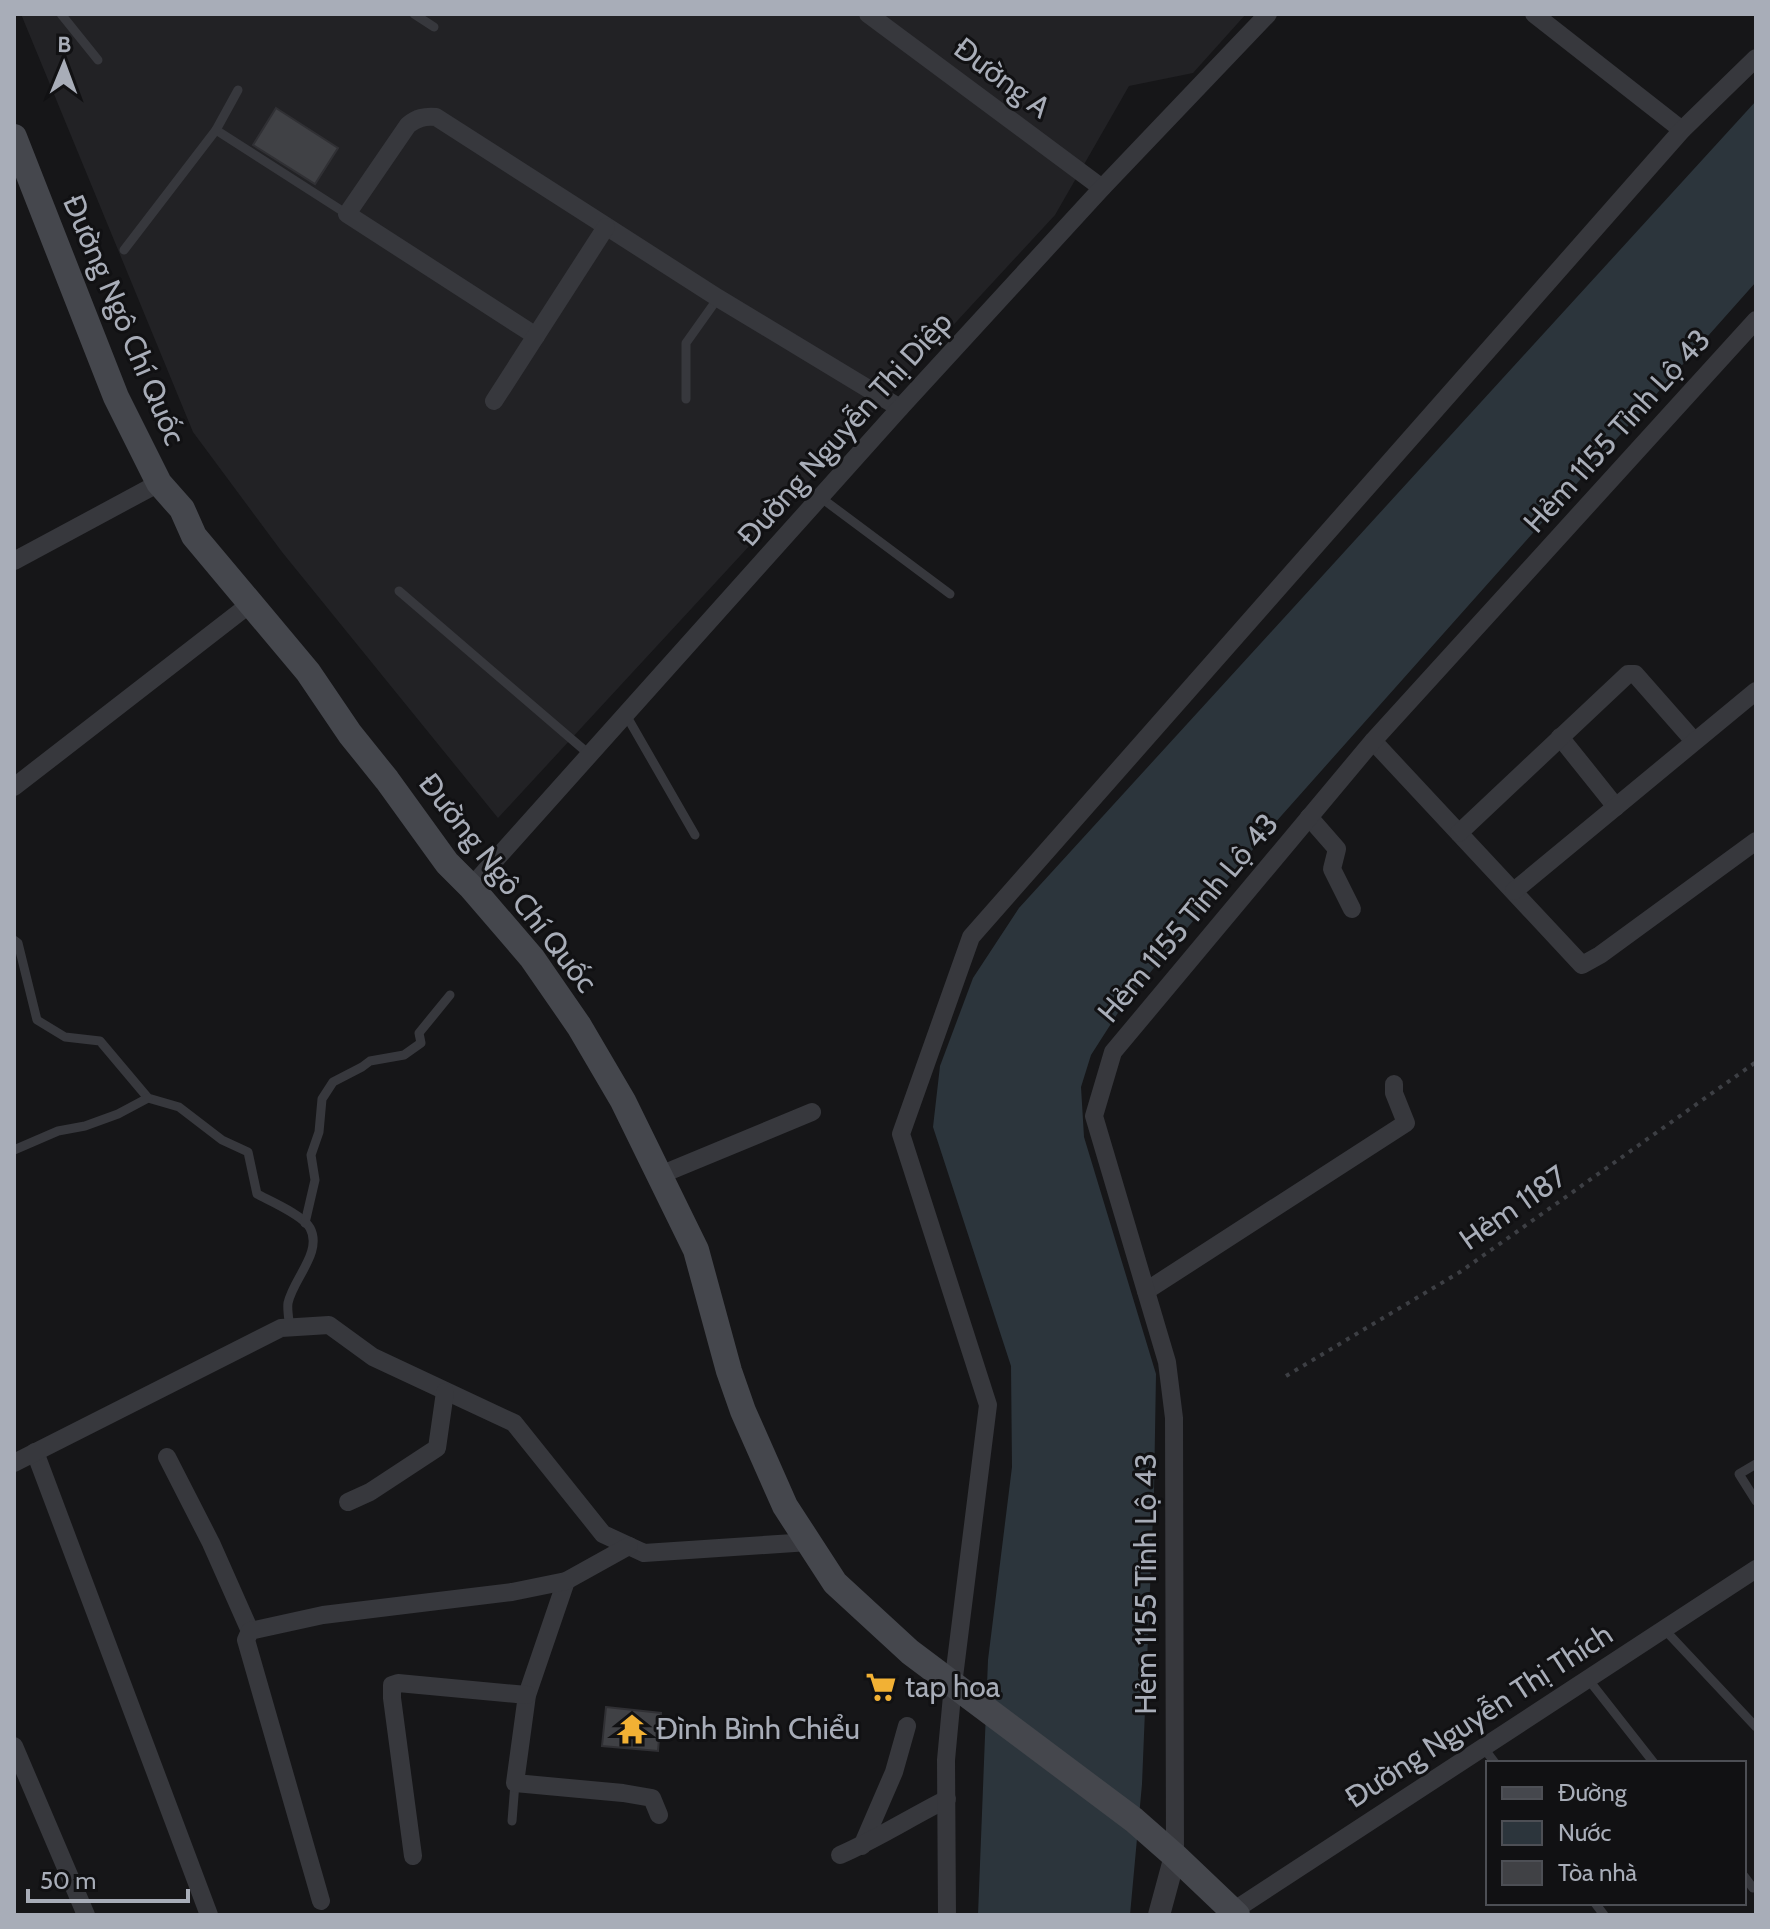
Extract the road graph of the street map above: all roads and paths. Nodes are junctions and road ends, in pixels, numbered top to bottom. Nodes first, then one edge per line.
1 (61, 14) edge
2 (414, 14) edge
3 (1268, 14) edge
4 (1534, 14) edge
5 (871, 15) edge
6 (434, 27) dead end
7 (1756, 58) edge
8 (98, 60) dead end
9 (238, 90) dead end
10 (216, 130) junction
11 (1682, 130) junction
12 (14, 137) edge
13 (1102, 188) junction
14 (347, 214) junction
15 (606, 227) junction
16 (124, 250) dead end
17 (718, 298) junction
18 (1756, 320) edge
19 (536, 336) junction
20 (686, 399) dead end
21 (494, 401) dead end
22 (900, 408) junction
23 (159, 483) junction
24 (820, 497) junction
25 (14, 561) edge
26 (399, 591) dead end
27 (950, 594) dead end
28 (250, 604) junction
29 (1756, 691) edge
30 (626, 715) junction
31 (1560, 737) junction
32 (1373, 741) junction
33 (1694, 741) junction
34 (590, 755) junction
35 (14, 787) edge
36 (1616, 807) junction
37 (1309, 817) junction
38 (1459, 833) junction
39 (695, 835) dead end
40 (1756, 841) edge
41 (471, 887) junction
42 (1514, 891) junction
43 (1352, 909) dead end
44 (14, 940) edge
45 (450, 995) dead end
46 (1756, 1062) edge
47 (1394, 1084) dead end
48 (148, 1098) junction
49 (812, 1112) dead end
50 (14, 1150) edge
51 (660, 1175) junction
52 (305, 1223) junction
53 (1146, 1291) junction
54 (290, 1328) junction
55 (1286, 1376) dead end
56 (445, 1392) junction
57 (35, 1452) junction
58 (167, 1457) dead end
59 (14, 1463) edge
60 (1756, 1464) edge
61 (1756, 1501) edge
62 (348, 1502) dead end
63 (809, 1542) junction
64 (629, 1546) junction
65 (1756, 1569) edge
66 (566, 1581) junction
67 (1664, 1629) junction
68 (250, 1631) junction
69 (1588, 1679) junction
70 (953, 1685) junction
71 (527, 1695) junction
72 (907, 1726) dead end
73 (1756, 1727) edge
74 (14, 1746) edge
75 (1483, 1747) junction
76 (1494, 1761) edge
77 (1652, 1761) edge
78 (515, 1783) junction
79 (947, 1799) junction
80 (659, 1815) dead end
81 (512, 1821) dead end
82 (862, 1846) junction
83 (840, 1855) dead end
84 (413, 1856) dead end
85 (1175, 1856) junction
86 (1746, 1879) edge
87 (1753, 1888) dead end
88 (321, 1901) dead end
89 (1235, 1913) edge
90 (86, 1915) edge
91 (209, 1915) edge
92 (947, 1915) edge
93 (1159, 1915) edge

1 - 8 lane
2 - 6 lane
3 - 13 street, Đường Nguyễn Thị Diệp
4 - 11 street
5 - 13 street, Đường A
7 - 11 street
9 - 10 lane
10 - 14 lane
10 - 16 lane
11 - 70 street
12 - 23 main road, Đường Ngô Chí Quốc
13 - 22 street, Đường Nguyễn Thị Diệp
14 - 15 street
14 - 19 street
15 - 17 street
15 - 19 street
17 - 20 lane
17 - 22 street
18 - 32 street, Hẻm 1155 Tỉnh Lộ 43
19 - 21 street
22 - 24 street, Đường Nguyễn Thị Diệp
23 - 25 street
23 - 28 main road, Đường Ngô Chí Quốc
24 - 27 lane
24 - 30 street, Đường Nguyễn Thị Diệp
26 - 34 lane
28 - 35 street
28 - 41 main road, Đường Ngô Chí Quốc
29 - 33 street
30 - 34 street, Đường Nguyễn Thị Diệp
30 - 39 lane
31 - 33 street
31 - 36 street
31 - 38 street
32 - 37 street, Hẻm 1155 Tỉnh Lộ 43
32 - 38 street
33 - 36 street
34 - 41 street, Đường Nguyễn Thị Diệp
36 - 42 street
37 - 43 street
37 - 53 street, Hẻm 1155 Tỉnh Lộ 43
38 - 42 street
40 - 42 street
41 - 51 main road, Đường Ngô Chí Quốc
44 - 48 lane
45 - 52 lane
46 - 55 path, Hẻm 1187
47 - 53 street
48 - 50 lane
48 - 52 lane
49 - 51 street
51 - 63 main road, Đường Ngô Chí Quốc
52 - 54 lane
53 - 85 street, Hẻm 1155 Tỉnh Lộ 43
54 - 56 street
54 - 57 street
56 - 62 street
56 - 64 street
57 - 59 street
57 - 91 street
58 - 68 street
60 - 61 lane
63 - 64 street
63 - 70 main road, Đường Ngô Chí Quốc
64 - 66 street
65 - 67 street, Đường Nguyễn Thị Thích
66 - 68 street
66 - 71 street
67 - 69 street, Đường Nguyễn Thị Thích
67 - 73 lane
68 - 88 street
69 - 75 street, Đường Nguyễn Thị Thích
69 - 77 lane
70 - 79 street
70 - 85 main road, Đường Ngô Chí Quốc
71 - 78 street
71 - 84 street
72 - 82 street
74 - 90 street
75 - 76 lane
75 - 89 street, Đường Nguyễn Thị Thích
78 - 80 street
78 - 81 lane
79 - 82 street
79 - 92 street
82 - 83 street
85 - 89 main road, Đường Ngô Chí Quốc
85 - 93 street
86 - 87 lane

